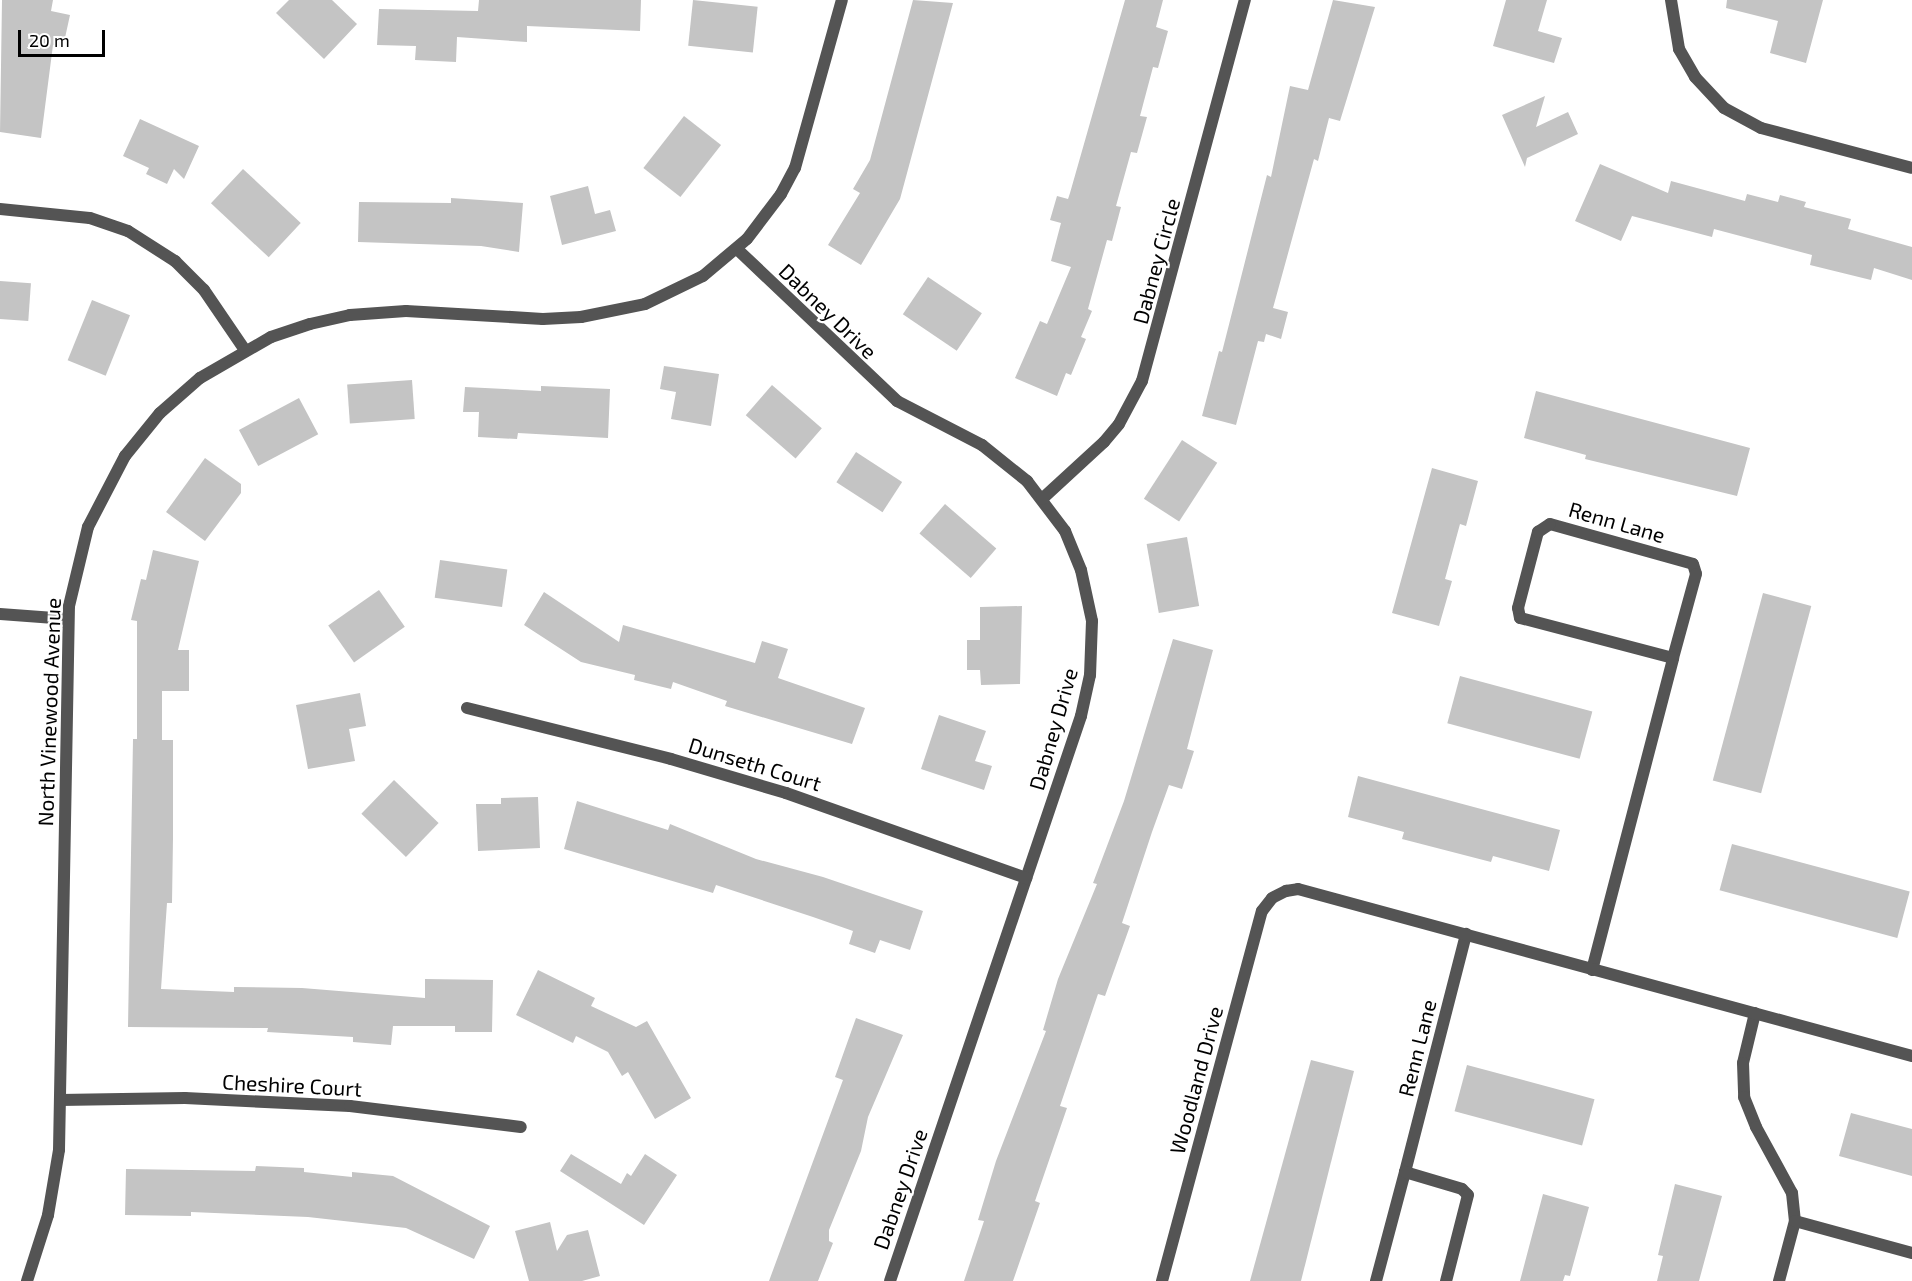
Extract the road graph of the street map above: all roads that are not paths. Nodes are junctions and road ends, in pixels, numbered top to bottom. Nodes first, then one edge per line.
1 (842, 0) edge
2 (1245, 0) edge
3 (1671, 0) edge
4 (1912, 168) edge
5 (0, 209) edge
6 (737, 249) junction
7 (245, 350) junction
8 (1042, 499) junction
9 (0, 614) edge
10 (68, 619) junction
11 (1673, 658) junction
12 (467, 708) dead end
13 (1026, 878) junction
14 (1466, 934) junction
15 (1592, 970) junction
16 (1755, 1013) junction
17 (1912, 1056) edge
18 (60, 1100) junction
19 (521, 1127) dead end
20 (1405, 1172) junction
21 (1795, 1221) junction
22 (1912, 1253) edge
23 (27, 1281) edge
24 (890, 1281) edge
25 (1162, 1281) edge
26 (1376, 1281) edge
27 (1446, 1281) edge
28 (1779, 1281) edge

1 - 6 street, North Vinewood Avenue
2 - 8 street, Dabney Circle
3 - 4 street
5 - 7 street
6 - 7 street, North Vinewood Avenue
6 - 8 street, Dabney Drive
7 - 10 street, North Vinewood Avenue
8 - 13 street, Dabney Drive
9 - 10 street
10 - 18 street, North Vinewood Avenue
11 - 11 street, Renn Lane
11 - 15 street, Renn Lane
12 - 13 street, Dunseth Court
13 - 24 street, Dabney Drive
14 - 15 street
14 - 20 street, Renn Lane
14 - 25 street, Woodland Drive
15 - 16 street
16 - 17 street
16 - 21 street
18 - 19 street, Cheshire Court
18 - 23 street, North Vinewood Avenue
20 - 26 street, Renn Lane
20 - 27 street
21 - 22 street
21 - 28 street

